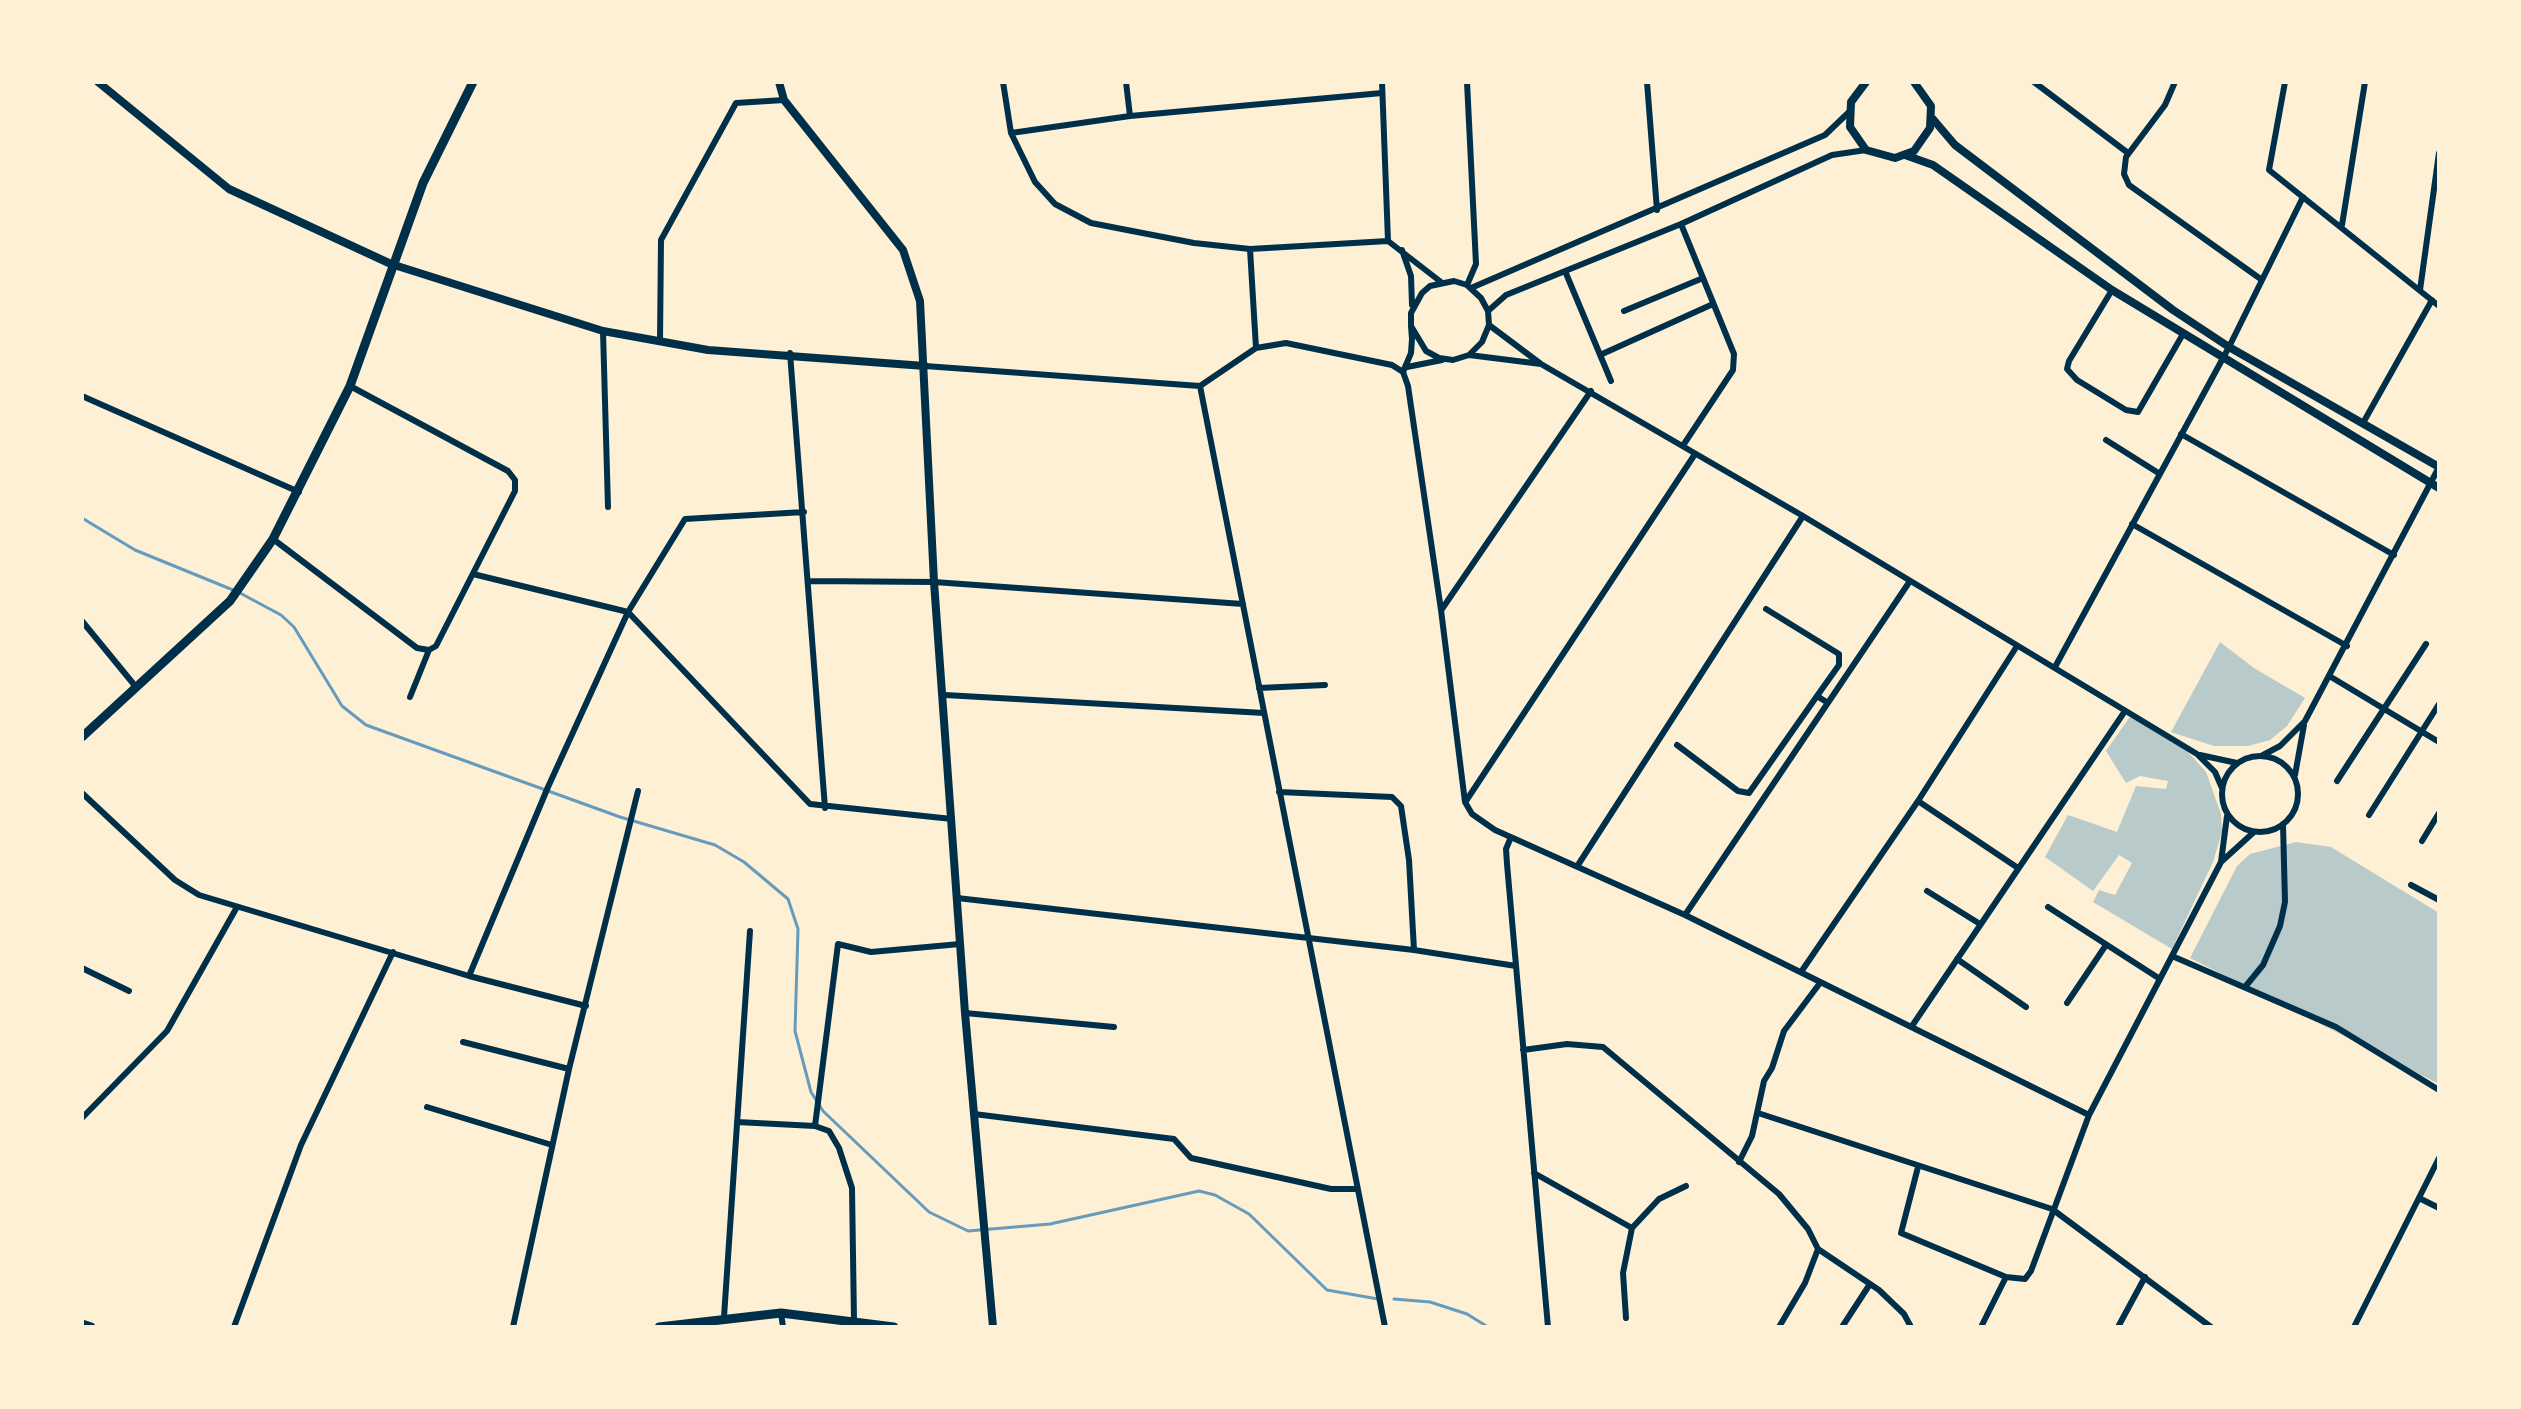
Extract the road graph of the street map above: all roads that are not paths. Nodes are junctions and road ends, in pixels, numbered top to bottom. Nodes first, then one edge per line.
1 (98, 82) edge
2 (473, 82) edge
3 (779, 82) edge
4 (1003, 82) edge
5 (1126, 82) edge
6 (1382, 82) edge
7 (1467, 82) edge
8 (1647, 82) edge
9 (1866, 82) edge
10 (2034, 82) edge
11 (2175, 82) edge
12 (2285, 82) edge
13 (2365, 82) edge
14 (1916, 83) edge
15 (1382, 93) junction
16 (784, 100) junction
17 (1849, 112) junction
18 (1130, 116) junction
19 (1932, 118) junction
20 (1011, 133) junction
21 (1866, 150) junction
22 (2128, 153) junction
23 (2439, 153) edge
24 (1905, 155) junction
25 (2303, 197) junction
26 (1657, 210) junction
27 (1681, 224) junction
28 (2342, 225) junction
29 (1388, 241) junction
30 (1401, 248) junction
31 (1250, 249) junction
32 (391, 264) junction
33 (1565, 271) junction
34 (1703, 278) junction
35 (2262, 280) junction
36 (1441, 282) junction
37 (1469, 286) junction
38 (2112, 290) junction
39 (2420, 290) junction
40 (2432, 300) junction
41 (1713, 304) junction
42 (2439, 306) edge
43 (1488, 311) junction
44 (1624, 311) dead end
45 (1411, 313) junction
46 (1489, 325) junction
47 (1411, 326) junction
48 (603, 331) junction
49 (2183, 334) junction
50 (660, 341) junction
51 (2229, 347) junction
52 (1256, 348) junction
53 (790, 353) junction
54 (1469, 355) junction
55 (1600, 355) junction
56 (1453, 360) junction
57 (2222, 360) junction
58 (1541, 364) junction
59 (925, 366) junction
60 (1405, 369) junction
61 (1611, 381) dead end
62 (350, 386) junction
63 (1200, 386) junction
64 (1591, 391) junction
65 (82, 396) edge
66 (2363, 423) junction
67 (2181, 434) junction
68 (2106, 440) dead end
69 (1684, 444) junction
70 (1695, 454) junction
71 (2439, 467) edge
72 (2160, 474) junction
73 (2435, 486) edge
74 (299, 492) junction
75 (608, 507) dead end
76 (804, 512) junction
77 (1803, 516) junction
78 (2132, 524) junction
79 (273, 539) junction
80 (2394, 555) junction
81 (473, 574) junction
82 (809, 581) junction
83 (1910, 581) junction
84 (934, 582) junction
85 (1243, 604) junction
86 (1766, 609) dead end
87 (1441, 610) junction
88 (628, 612) junction
89 (82, 621) edge
90 (2426, 644) dead end
91 (2017, 646) junction
92 (2347, 646) junction
93 (429, 650) junction
94 (2055, 667) junction
95 (2331, 677) junction
96 (1325, 685) dead end
97 (136, 687) junction
98 (1259, 688) junction
99 (945, 695) junction
100 (1817, 696) junction
101 (410, 697) dead end
102 (1828, 703) junction
103 (2439, 704) edge
104 (2384, 709) junction
105 (2125, 711) junction
106 (1264, 713) junction
107 (2305, 721) junction
108 (2422, 731) junction
109 (82, 737) edge
110 (2439, 742) edge
111 (1677, 745) dead end
112 (2197, 754) junction
113 (2263, 755) junction
114 (2237, 763) junction
115 (2295, 775) junction
116 (2337, 781) dead end
117 (2222, 788) junction
118 (638, 791) dead end
119 (1279, 792) junction
120 (82, 793) edge
121 (1918, 801) junction
122 (1465, 802) junction
123 (825, 808) junction
124 (2439, 813) edge
125 (2369, 815) dead end
126 (2227, 816) junction
127 (952, 819) junction
128 (2283, 824) junction
129 (2254, 832) junction
130 (1511, 837) junction
131 (2422, 841) dead end
132 (2221, 862) junction
133 (1578, 865) junction
134 (2018, 868) junction
135 (2411, 885) dead end
136 (1927, 891) dead end
137 (957, 898) junction
138 (2439, 900) edge
139 (237, 907) junction
140 (2048, 907) dead end
141 (1685, 915) junction
142 (1980, 924) junction
143 (750, 931) dead end
144 (1308, 939) junction
145 (960, 944) junction
146 (2106, 945) junction
147 (1414, 950) junction
148 (393, 952) junction
149 (2172, 956) junction
150 (1957, 959) junction
151 (1516, 966) junction
152 (82, 968) edge
153 (1801, 972) junction
154 (469, 976) junction
155 (2160, 979) junction
156 (1820, 983) junction
157 (2245, 987) junction
158 (129, 991) dead end
159 (2067, 1003) dead end
160 (586, 1006) junction
161 (2026, 1007) dead end
162 (965, 1013) junction
163 (1912, 1026) junction
164 (1114, 1027) dead end
165 (463, 1042) dead end
166 (1523, 1050) junction
167 (569, 1069) junction
168 (2439, 1090) edge
169 (427, 1107) dead end
170 (1758, 1113) junction
171 (974, 1114) junction
172 (2089, 1115) junction
173 (82, 1118) edge
174 (737, 1122) junction
175 (815, 1126) junction
176 (552, 1145) junction
177 (2439, 1158) edge
178 (1739, 1162) junction
179 (1918, 1167) junction
180 (1534, 1173) junction
181 (1686, 1186) dead end
182 (1357, 1189) junction
183 (2419, 1198) junction
184 (2439, 1208) edge
185 (2052, 1209) junction
186 (1632, 1228) junction
187 (1818, 1249) junction
188 (2006, 1277) junction
189 (2145, 1277) junction
190 (1870, 1284) junction
191 (781, 1313) junction
192 (724, 1317) junction
193 (1626, 1318) dead end
194 (854, 1321) junction
195 (82, 1324) edge
196 (91, 1327) edge
197 (234, 1327) edge
198 (513, 1327) edge
199 (659, 1327) edge
200 (783, 1327) edge
201 (894, 1327) edge
202 (993, 1327) edge
203 (1385, 1327) edge
204 (1548, 1327) edge
205 (1779, 1327) edge
206 (1842, 1327) edge
207 (1911, 1327) edge
208 (1981, 1327) edge
209 (2118, 1327) edge
210 (2211, 1327) edge
211 (2354, 1327) edge

1 - 32 street
2 - 32 main road
3 - 16 street
4 - 20 street
5 - 18 street
6 - 15 street
7 - 37 street
8 - 26 street
9 - 17 street
10 - 22 street
11 - 22 street
12 - 25 street
13 - 28 street
14 - 19 street
15 - 18 street
15 - 29 street
16 - 50 street
16 - 59 street
17 - 21 street
17 - 26 street
18 - 20 street
19 - 24 street
19 - 51 street
20 - 31 street
21 - 24 street
21 - 27 street
22 - 35 street
23 - 39 street
24 - 38 street
25 - 28 street
25 - 35 street
26 - 37 street
27 - 33 street
27 - 34 street
28 - 39 street
29 - 30 street
29 - 31 street
30 - 36 street
30 - 45 street
31 - 52 street
32 - 48 street
32 - 62 main road
33 - 43 street
33 - 55 street
34 - 41 street
34 - 44 street
35 - 51 street
36 - 37 street
36 - 45 street
37 - 43 street
38 - 49 street
38 - 49 street
39 - 40 street
40 - 42 street
40 - 66 street
41 - 55 street
41 - 69 street
43 - 46 street
45 - 47 street
46 - 54 street
46 - 58 street
47 - 56 street
47 - 60 street
48 - 50 street
48 - 75 street
49 - 57 street
50 - 53 street
51 - 57 street
51 - 66 street
52 - 60 street
52 - 63 street
53 - 59 street
53 - 76 street
54 - 56 street
54 - 58 street
55 - 61 street
56 - 60 street
57 - 67 street
57 - 73 street
58 - 64 street
59 - 63 street
59 - 84 street
60 - 87 street
62 - 74 main road
62 - 81 street
63 - 85 street
64 - 69 street
64 - 87 street
65 - 74 street
66 - 71 street
67 - 72 street
67 - 80 street
68 - 72 street
69 - 70 street
70 - 77 street
70 - 122 street
71 - 73 street
72 - 78 street
73 - 80 street
74 - 79 main road
76 - 82 street
76 - 88 street
77 - 83 street
77 - 133 street
78 - 92 street
78 - 94 street
79 - 93 street
79 - 97 main road
80 - 92 street
81 - 88 street
81 - 93 street
82 - 84 street
82 - 123 street
83 - 91 street
83 - 102 street
84 - 85 street
84 - 99 street
85 - 98 street
86 - 100 street
87 - 122 street
88 - 123 street
88 - 154 street
89 - 97 street
90 - 104 street
91 - 94 street
91 - 121 street
92 - 95 street
93 - 101 street
94 - 105 street
95 - 104 street
95 - 107 street
96 - 98 street
97 - 109 main road
98 - 106 street
99 - 106 street
99 - 127 street
100 - 102 street
100 - 111 street
102 - 141 street
103 - 108 street
104 - 108 street
104 - 116 street
105 - 112 street
105 - 134 street
106 - 119 street
107 - 113 street
107 - 115 street
108 - 110 street
108 - 125 street
112 - 114 street
112 - 117 street
113 - 114 street
113 - 115 street
114 - 117 street
115 - 128 street
117 - 126 street
118 - 160 street
119 - 144 street
119 - 147 street
120 - 139 street
121 - 134 street
121 - 153 street
122 - 130 street
123 - 127 street
124 - 131 street
126 - 129 street
126 - 132 street
127 - 137 street
128 - 129 street
128 - 157 street
129 - 132 street
130 - 133 street
130 - 151 street
132 - 149 street
133 - 141 street
134 - 142 street
135 - 138 street
136 - 142 street
137 - 144 street
137 - 145 street
139 - 148 street
139 - 173 street
140 - 146 street
141 - 153 street
142 - 150 street
143 - 174 street
144 - 147 street
144 - 182 street
145 - 162 street
145 - 175 street
146 - 155 street
146 - 159 street
147 - 151 street
148 - 154 street
148 - 197 street
149 - 155 street
149 - 157 street
150 - 161 street
150 - 163 street
151 - 166 street
152 - 158 street
153 - 156 street
154 - 160 street
155 - 172 street
156 - 163 street
156 - 170 street
157 - 168 street
160 - 167 street
162 - 164 street
162 - 171 street
163 - 172 street
165 - 167 street
166 - 178 street
166 - 180 street
167 - 176 street
169 - 176 street
170 - 178 street
170 - 179 street
171 - 182 street
171 - 202 street
172 - 185 street
174 - 175 street
174 - 192 street
175 - 194 street
176 - 198 street
177 - 183 street
178 - 187 street
179 - 185 street
179 - 188 street
180 - 186 street
180 - 204 street
181 - 186 street
182 - 203 street
183 - 184 street
183 - 211 street
185 - 188 street
185 - 189 street
186 - 193 street
187 - 190 street
187 - 205 street
188 - 208 street
189 - 209 street
189 - 210 street
190 - 206 street
190 - 207 street
191 - 192 main road
191 - 194 main road
191 - 200 street
192 - 199 main road
194 - 201 main road
195 - 196 main road

